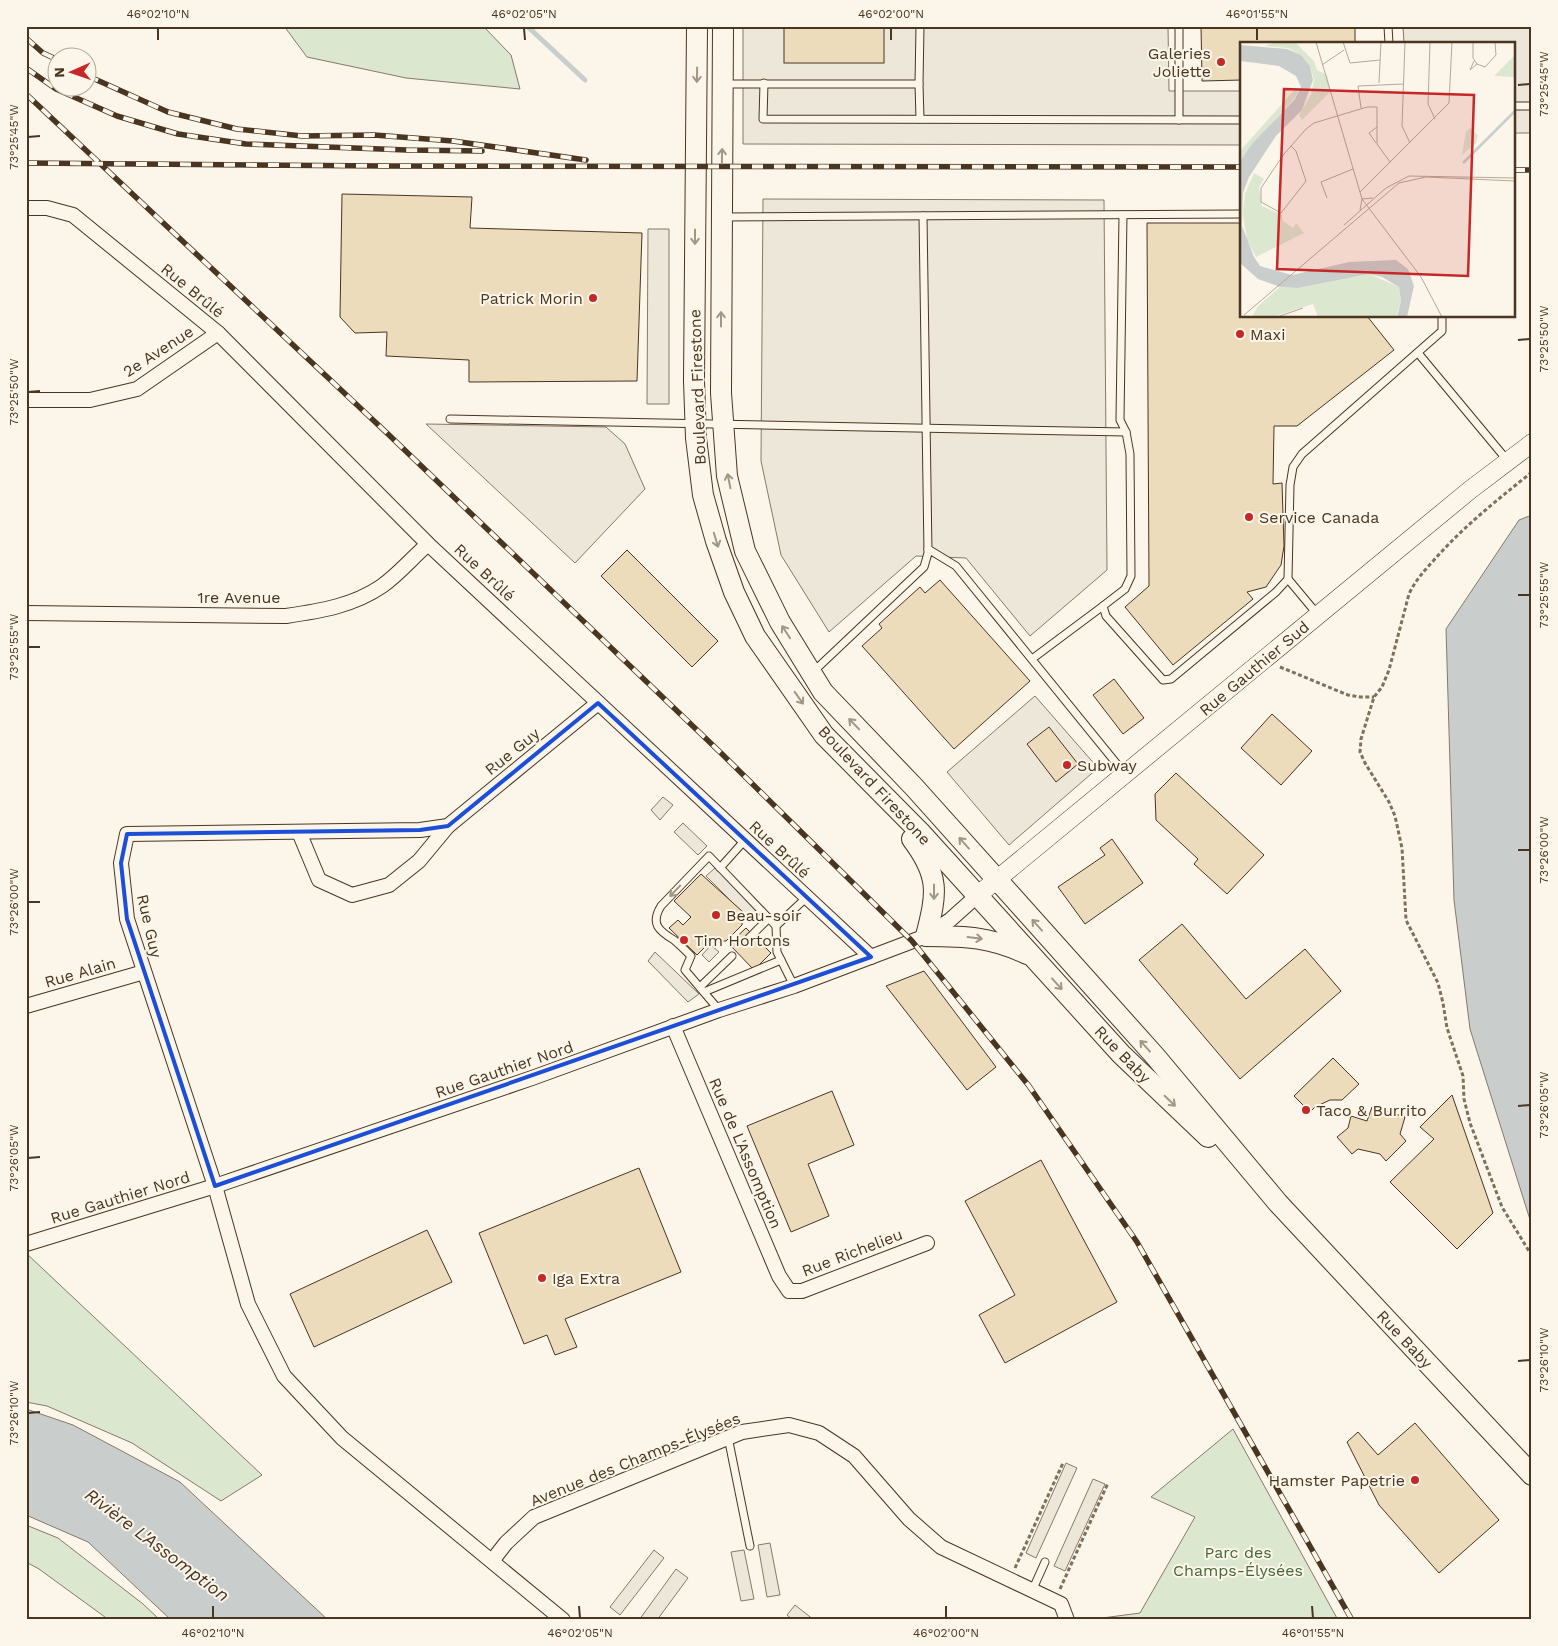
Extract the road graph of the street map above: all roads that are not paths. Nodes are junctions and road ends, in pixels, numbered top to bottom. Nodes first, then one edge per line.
1 (697, 26) edge
2 (723, 26) edge
3 (920, 26) edge
4 (1179, 26) edge
5 (1388, 26) edge
6 (1389, 42) edge
7 (764, 83) junction
8 (722, 84) junction
9 (919, 84) junction
10 (1516, 106) edge
11 (1532, 106) edge
12 (920, 119) junction
13 (1179, 120) junction
14 (1240, 120) edge
15 (26, 208) edge
16 (1240, 214) edge
17 (1123, 215) junction
18 (722, 216) junction
19 (923, 216) junction
20 (1442, 318) edge
21 (218, 333) junction
22 (1418, 353) junction
23 (26, 400) edge
24 (450, 419) dead end
25 (696, 423) junction
26 (724, 424) junction
27 (925, 428) junction
28 (1126, 432) junction
29 (1532, 443) edge
30 (1508, 461) junction
31 (428, 544) junction
32 (928, 549) junction
33 (1288, 579) junction
34 (1104, 606) junction
35 (26, 613) edge
36 (1318, 615) junction
37 (1032, 659) junction
38 (812, 673) junction
39 (598, 703) junction
40 (1125, 774) junction
41 (866, 777) junction
42 (448, 826) junction
43 (299, 832) junction
44 (746, 840) junction
45 (720, 868) junction
46 (997, 880) junction
47 (978, 895) junction
48 (807, 898) junction
49 (769, 918) junction
50 (776, 926) junction
51 (926, 936) junction
52 (749, 938) dead end
53 (732, 956) dead end
54 (871, 957) junction
55 (1033, 957) junction
56 (780, 960) junction
57 (144, 972) junction
58 (794, 986) junction
59 (702, 990) junction
60 (26, 1006) edge
61 (719, 1010) junction
62 (673, 1026) junction
63 (215, 1186) junction
64 (1278, 1203) junction
65 (927, 1243) dead end
66 (26, 1244) edge
67 (789, 1291) joint
68 (728, 1437) junction
69 (1532, 1475) edge
70 (750, 1546) dead end
71 (492, 1561) junction
72 (1045, 1562) dead end
73 (1032, 1591) junction
74 (563, 1620) edge
75 (1067, 1620) edge

1 -> 25 main road, Boulevard Firestone
2 - 8 main road, Boulevard Firestone
3 - 9 lane
4 - 13 lane
5 - 6 lane
7 - 8 lane
7 - 9 lane
7 - 12 lane
18 -> 8 main road, Boulevard Firestone
9 - 12 lane
10 - 11 lane
12 - 13 lane
13 - 14 lane
15 - 21 street, Rue Brûlé
16 - 17 lane
17 - 19 lane
17 - 28 lane
18 - 19 lane
26 -> 18 main road, Boulevard Firestone
19 - 27 lane
20 - 22 lane
21 - 23 street, 2e Avenue
21 - 31 street, Rue Brûlé
22 - 30 lane
22 - 33 lane
24 - 25 lane
25 - 26 lane
25 -> 41 main road, Boulevard Firestone
26 - 27 lane
38 -> 26 main road, Boulevard Firestone
27 - 28 lane
27 - 32 lane
28 - 34 lane
29 - 30 street, Rue Gauthier Sud
30 - 36 street, Rue Gauthier Sud
31 - 35 street, 1re Avenue
31 - 39 street, Rue Brûlé
32 - 37 lane
32 - 38 lane
33 - 34 lane
33 - 36 lane
34 - 37 lane
36 - 40 street, Rue Gauthier Sud
37 - 40 lane
46 -> 38 main road, Boulevard Firestone
39 - 42 street, Rue Guy
39 - 44 street, Rue Brûlé
40 - 46 street, Rue Gauthier Sud
41 - 47 main road, Boulevard Firestone
41 -> 51 main road
42 - 43 street, Rue Guy
42 - 43 street, Rue Guy
43 - 57 street, Rue Guy
44 - 45 lane
44 - 48 street, Rue Brûlé
45 - 49 lane
45 -> 59 lane
46 - 47 street, Rue Gauthier Sud
64 -> 46 main road, Rue Baby
47 - 51 street, Rue Gauthier Nord
47 - 55 main road, Rue Baby
48 - 50 lane
48 - 54 street, Rue Brûlé
49 - 50 lane
49 - 52 lane
50 - 56 lane
51 - 54 street, Rue Gauthier Nord
51 -> 55 main road
53 - 59 lane
54 - 58 street, Rue Gauthier Nord
55 -> 64 main road, Rue Baby
56 - 58 lane
56 - 59 lane
57 - 60 street, Rue Alain
57 - 63 street, Rue Guy
58 - 61 street, Rue Gauthier Nord
59 - 61 lane
61 - 62 street, Rue Gauthier Nord
62 - 63 street, Rue Gauthier Nord
62 - 67 street, Rue de L'Assomption
63 - 66 street, Rue Gauthier Nord
63 - 71 street
64 - 69 main road, Rue Baby
65 - 67 street, Rue Richelieu
68 - 70 lane
68 - 71 street, Avenue des Champs-Élysées
68 - 73 street, Avenue des Champs-Élysées
71 - 74 street
72 - 73 lane
73 - 75 street, Avenue des Champs-Élysées

